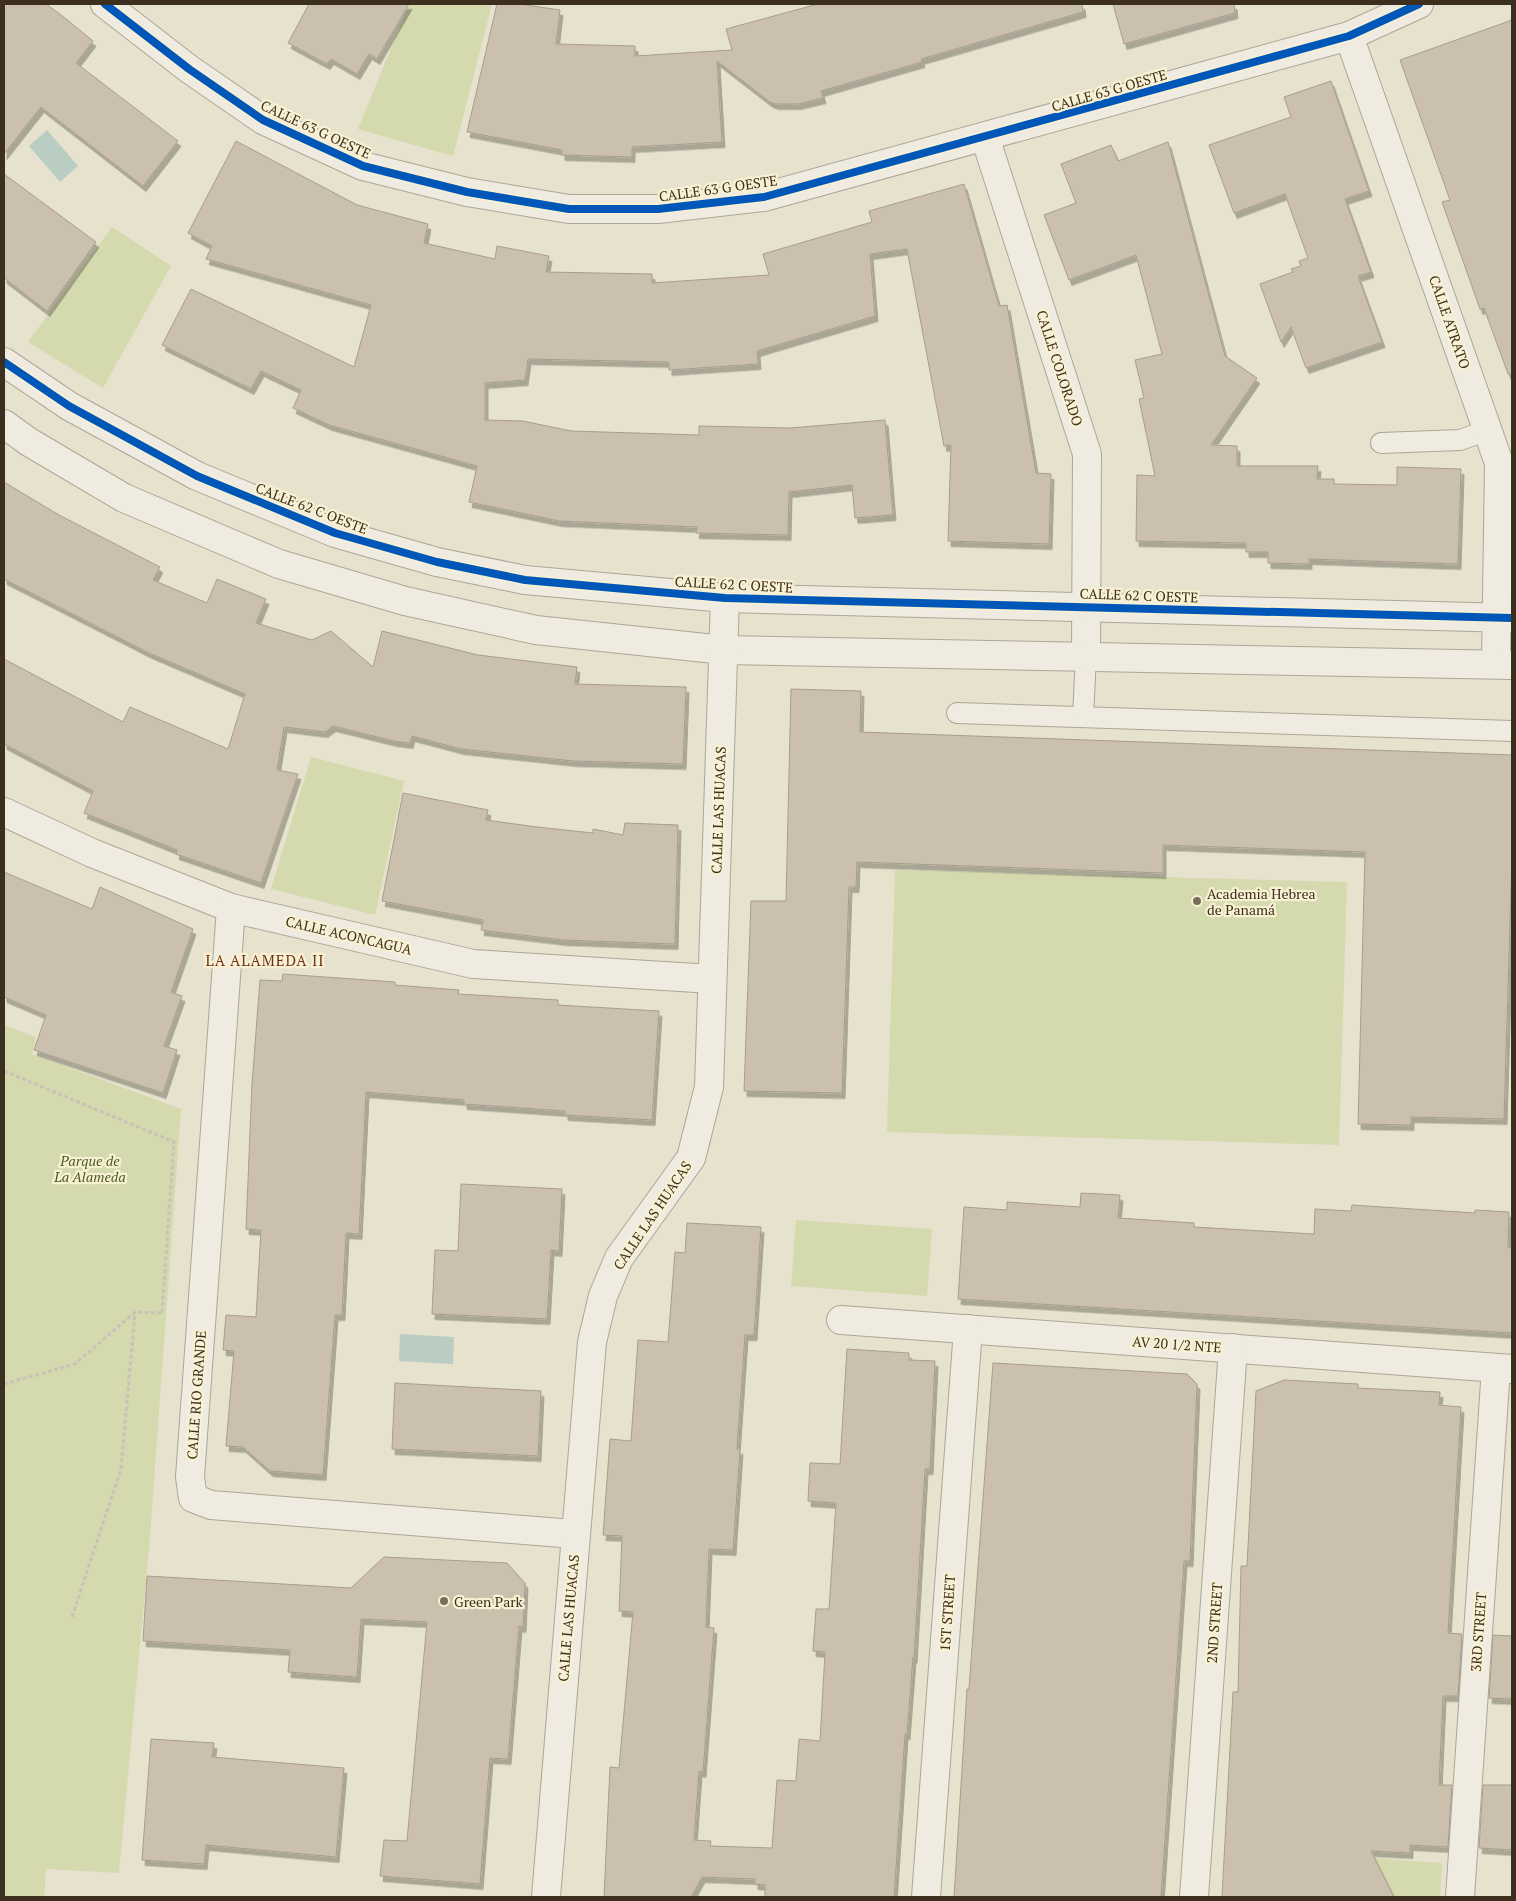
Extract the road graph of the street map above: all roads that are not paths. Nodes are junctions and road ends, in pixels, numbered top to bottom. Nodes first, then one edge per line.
1 (104, 4) edge
2 (1420, 4) edge
3 (1349, 36) junction
4 (985, 137) junction
5 (4, 362) edge
6 (4, 424) edge
7 (1488, 430) junction
8 (1381, 443) dead end
9 (725, 598) junction
10 (1088, 606) junction
11 (1505, 618) edge
12 (724, 650) junction
13 (1086, 656) junction
14 (1504, 665) edge
15 (957, 713) dead end
16 (1083, 717) junction
17 (1512, 731) edge
18 (4, 812) edge
19 (231, 908) junction
20 (712, 979) junction
21 (841, 1320) dead end
22 (968, 1329) junction
23 (1233, 1348) junction
24 (1504, 1368) edge
25 (574, 1534) junction
26 (546, 1897) edge
27 (926, 1897) edge
28 (1194, 1897) edge
29 (1460, 1897) edge

1 - 4 street, CALLE 63 G OESTE
2 - 3 street, CALLE 63 G OESTE
3 - 4 street, CALLE 63 G OESTE
3 - 7 street, CALLE ATRATO
4 - 10 street, CALLE COLORADO
5 - 9 street, CALLE 62 C OESTE
6 - 12 street
7 - 8 lane
7 - 11 street, CALLE ATRATO
9 - 10 street, CALLE 62 C OESTE
9 - 12 street, CALLE LAS HUACAS
10 - 11 street, CALLE 62 C OESTE
10 - 13 street, CALLE COLORADO
11 - 14 street, CALLE ATRATO
12 - 13 street
12 - 20 street, CALLE LAS HUACAS
13 - 14 street
13 - 16 lane
15 - 16 lane
16 - 17 lane
18 - 19 street, CALLE ACONCAGUA
19 - 20 street, CALLE ACONCAGUA
19 - 25 street, CALLE RIO GRANDE
20 - 25 street, CALLE LAS HUACAS
21 - 22 street, AV 20 1/2 NTE
22 - 23 street, AV 20 1/2 NTE
22 - 27 street, 1ST STREET
23 - 24 street, AV 20 1/2 NTE
23 - 28 street, 2ND STREET
24 - 29 street, 3RD STREET
25 - 26 street, CALLE LAS HUACAS

